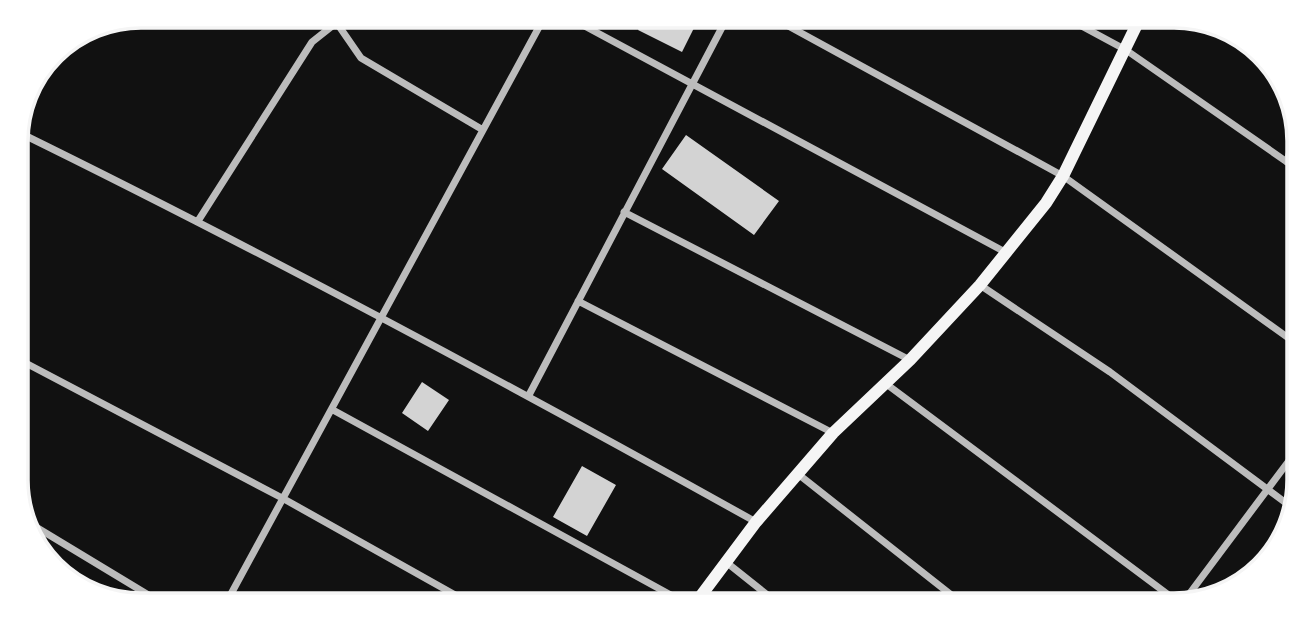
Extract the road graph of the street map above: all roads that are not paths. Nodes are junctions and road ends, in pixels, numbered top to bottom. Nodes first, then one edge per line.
1 (325, 28) edge
2 (339, 28) edge
3 (538, 28) edge
4 (588, 28) edge
5 (721, 28) edge
6 (792, 28) edge
7 (1085, 28) edge
8 (1136, 28) edge
9 (1126, 50) junction
10 (691, 84) junction
11 (483, 130) junction
12 (28, 137) edge
13 (1287, 162) edge
14 (1063, 176) junction
15 (624, 212) junction
16 (198, 221) junction
17 (1007, 253) junction
18 (980, 285) junction
19 (578, 301) junction
20 (383, 317) junction
21 (1287, 338) edge
22 (910, 360) junction
23 (28, 364) edge
24 (884, 382) junction
25 (529, 395) junction
26 (333, 410) junction
27 (833, 433) junction
28 (1287, 463) edge
29 (798, 474) junction
30 (1266, 489) junction
31 (284, 499) junction
32 (1285, 502) edge
33 (756, 522) junction
34 (40, 529) edge
35 (724, 561) junction
36 (1192, 592) edge
37 (145, 593) edge
38 (232, 593) edge
39 (452, 593) edge
40 (667, 593) edge
41 (702, 593) edge
42 (765, 593) edge
43 (949, 593) edge
44 (1166, 593) edge

1 - 16 street
2 - 11 street
3 - 11 street
4 - 10 street
5 - 10 street
6 - 14 street
7 - 9 street
8 - 9 main road
9 - 13 street
9 - 14 main road
10 - 15 street
10 - 17 street
11 - 20 street
12 - 16 street
14 - 17 main road
14 - 21 street
15 - 19 street
15 - 22 street
16 - 20 street
17 - 18 main road
18 - 22 main road
18 - 30 street
19 - 25 street
19 - 27 street
20 - 25 street
20 - 26 street
22 - 24 main road
23 - 31 street
24 - 27 main road
24 - 44 street
25 - 33 street
26 - 31 street
26 - 40 street
27 - 29 main road
28 - 30 street
29 - 33 main road
29 - 43 street
30 - 32 street
30 - 36 street
31 - 38 street
31 - 39 street
33 - 35 main road
34 - 37 street
35 - 41 main road
35 - 42 street

